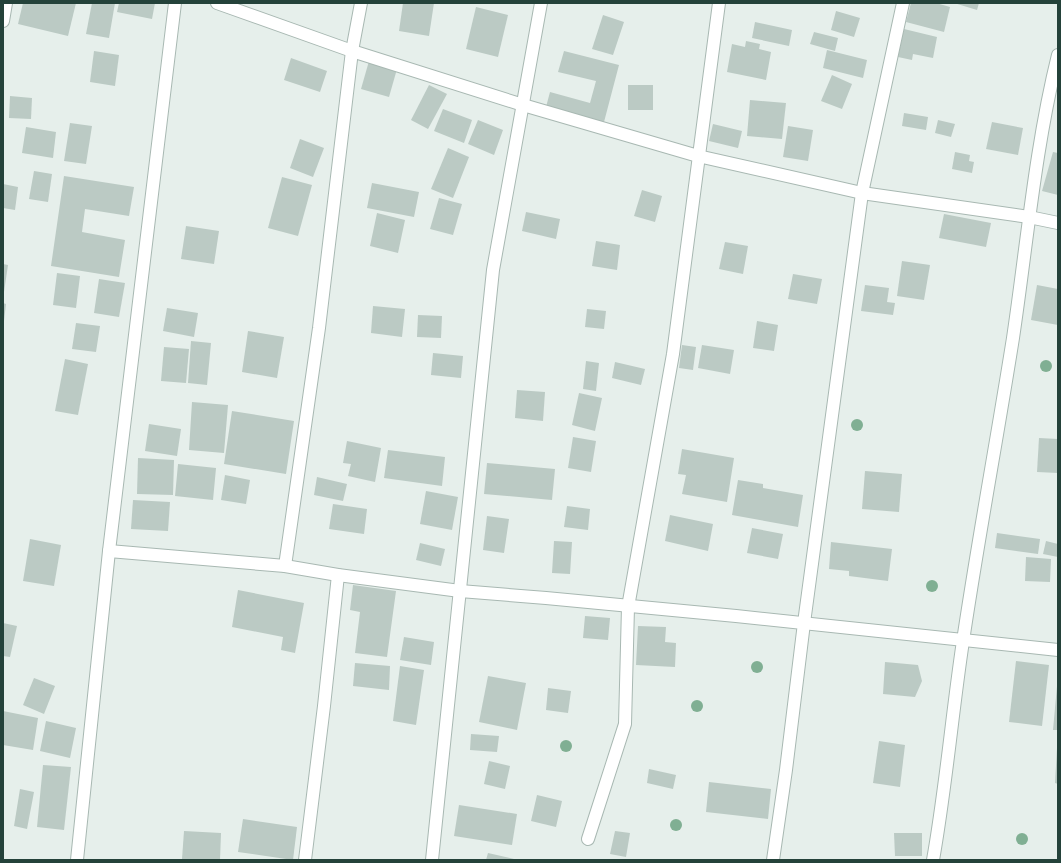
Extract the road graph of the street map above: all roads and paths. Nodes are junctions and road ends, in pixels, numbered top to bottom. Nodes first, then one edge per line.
1 (6, 3) edge
2 (175, 3) edge
3 (217, 3) edge
4 (361, 3) edge
5 (541, 3) edge
6 (720, 3) edge
7 (903, 3) edge
8 (3, 21) edge
9 (352, 51) junction
10 (1058, 55) edge
11 (523, 105) junction
12 (698, 156) junction
13 (862, 194) junction
14 (1029, 217) junction
15 (1058, 223) edge
16 (109, 551) junction
17 (285, 566) junction
18 (338, 575) junction
19 (460, 591) junction
20 (628, 607) junction
21 (804, 623) junction
22 (963, 641) junction
23 (1058, 650) edge
24 (588, 839) dead end
25 (77, 860) edge
26 (306, 860) edge
27 (432, 860) edge
28 (773, 860) edge
29 (933, 860) edge

1 - 8 street
2 - 16 street
3 - 9 street
4 - 9 street
5 - 11 street
6 - 12 street
7 - 13 street
9 - 11 street
9 - 17 street
10 - 14 street
11 - 12 street
11 - 19 street
12 - 13 street
12 - 20 street
13 - 14 street
13 - 21 street
14 - 15 street
14 - 22 street
16 - 17 street
16 - 25 street
17 - 18 street
18 - 19 street
18 - 26 street
19 - 20 street
19 - 27 street
20 - 21 street
20 - 24 street
21 - 22 street
21 - 28 street
22 - 23 street
22 - 29 street

